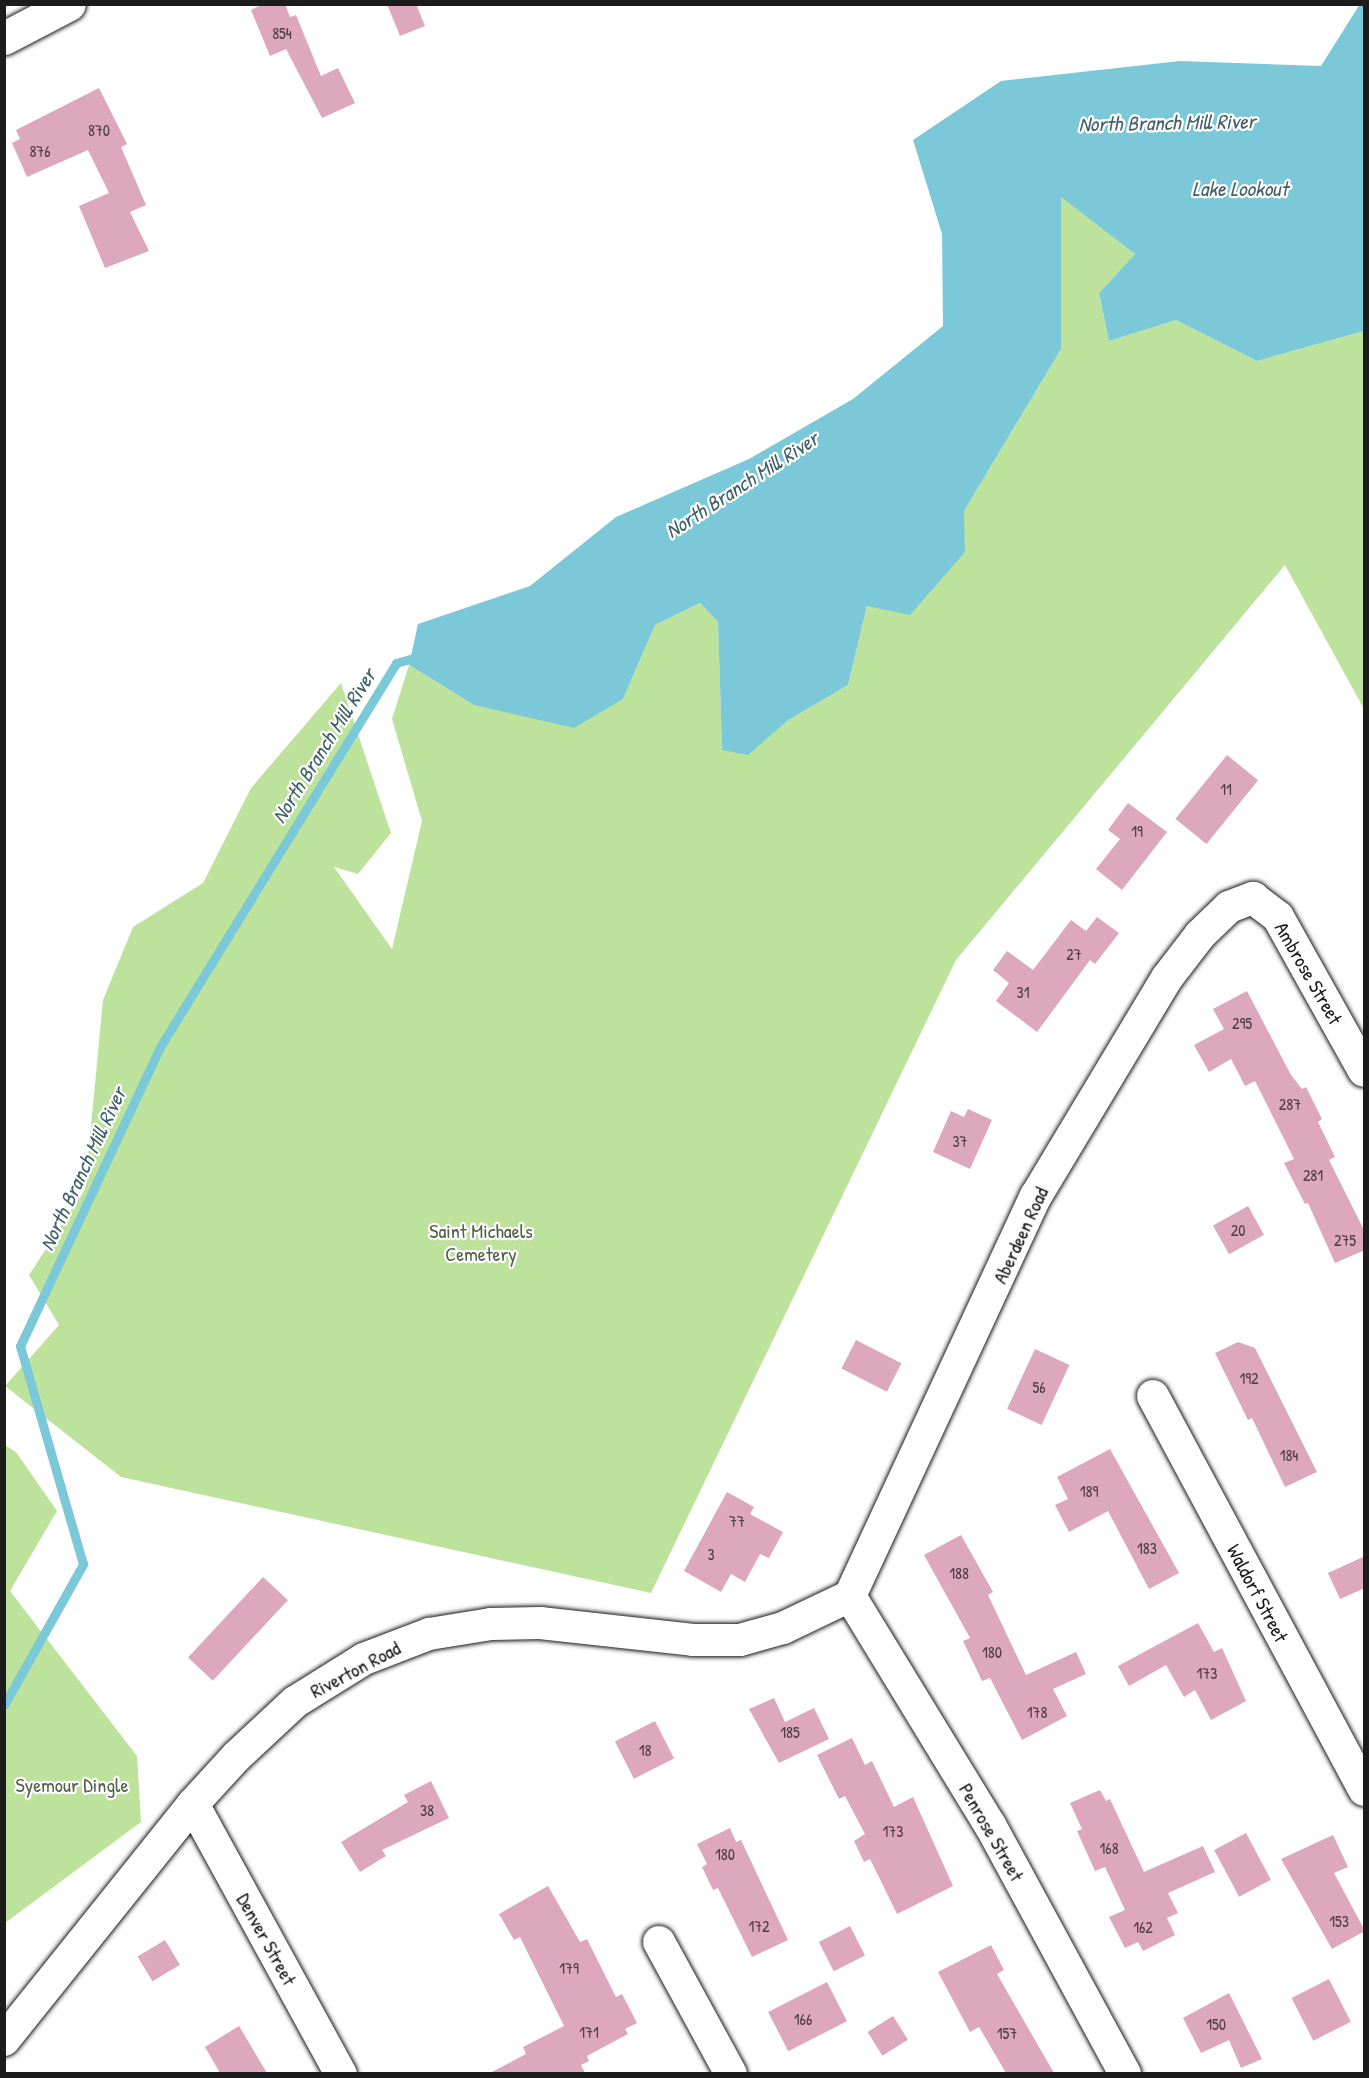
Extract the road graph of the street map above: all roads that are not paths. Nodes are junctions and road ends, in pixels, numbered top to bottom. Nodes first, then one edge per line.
1 (69, 4) edge
2 (4, 38) edge
3 (1237, 903) joint
4 (1365, 1071) edge
5 (1153, 1396) dead end
6 (850, 1596) junction
7 (1365, 1790) edge
8 (194, 1803) junction
9 (659, 1942) dead end
10 (4, 2040) edge
11 (341, 2073) edge
12 (731, 2073) edge
13 (1125, 2073) edge

1 - 2 main road
3 - 4 street, Ambrose Street
3 - 6 street, Aberdeen Road
5 - 7 street, Waldorf Street
6 - 8 street, Riverton Road
6 - 13 street, Penrose Street
8 - 10 street, Riverton Road
8 - 11 street, Denver Street
9 - 12 street

